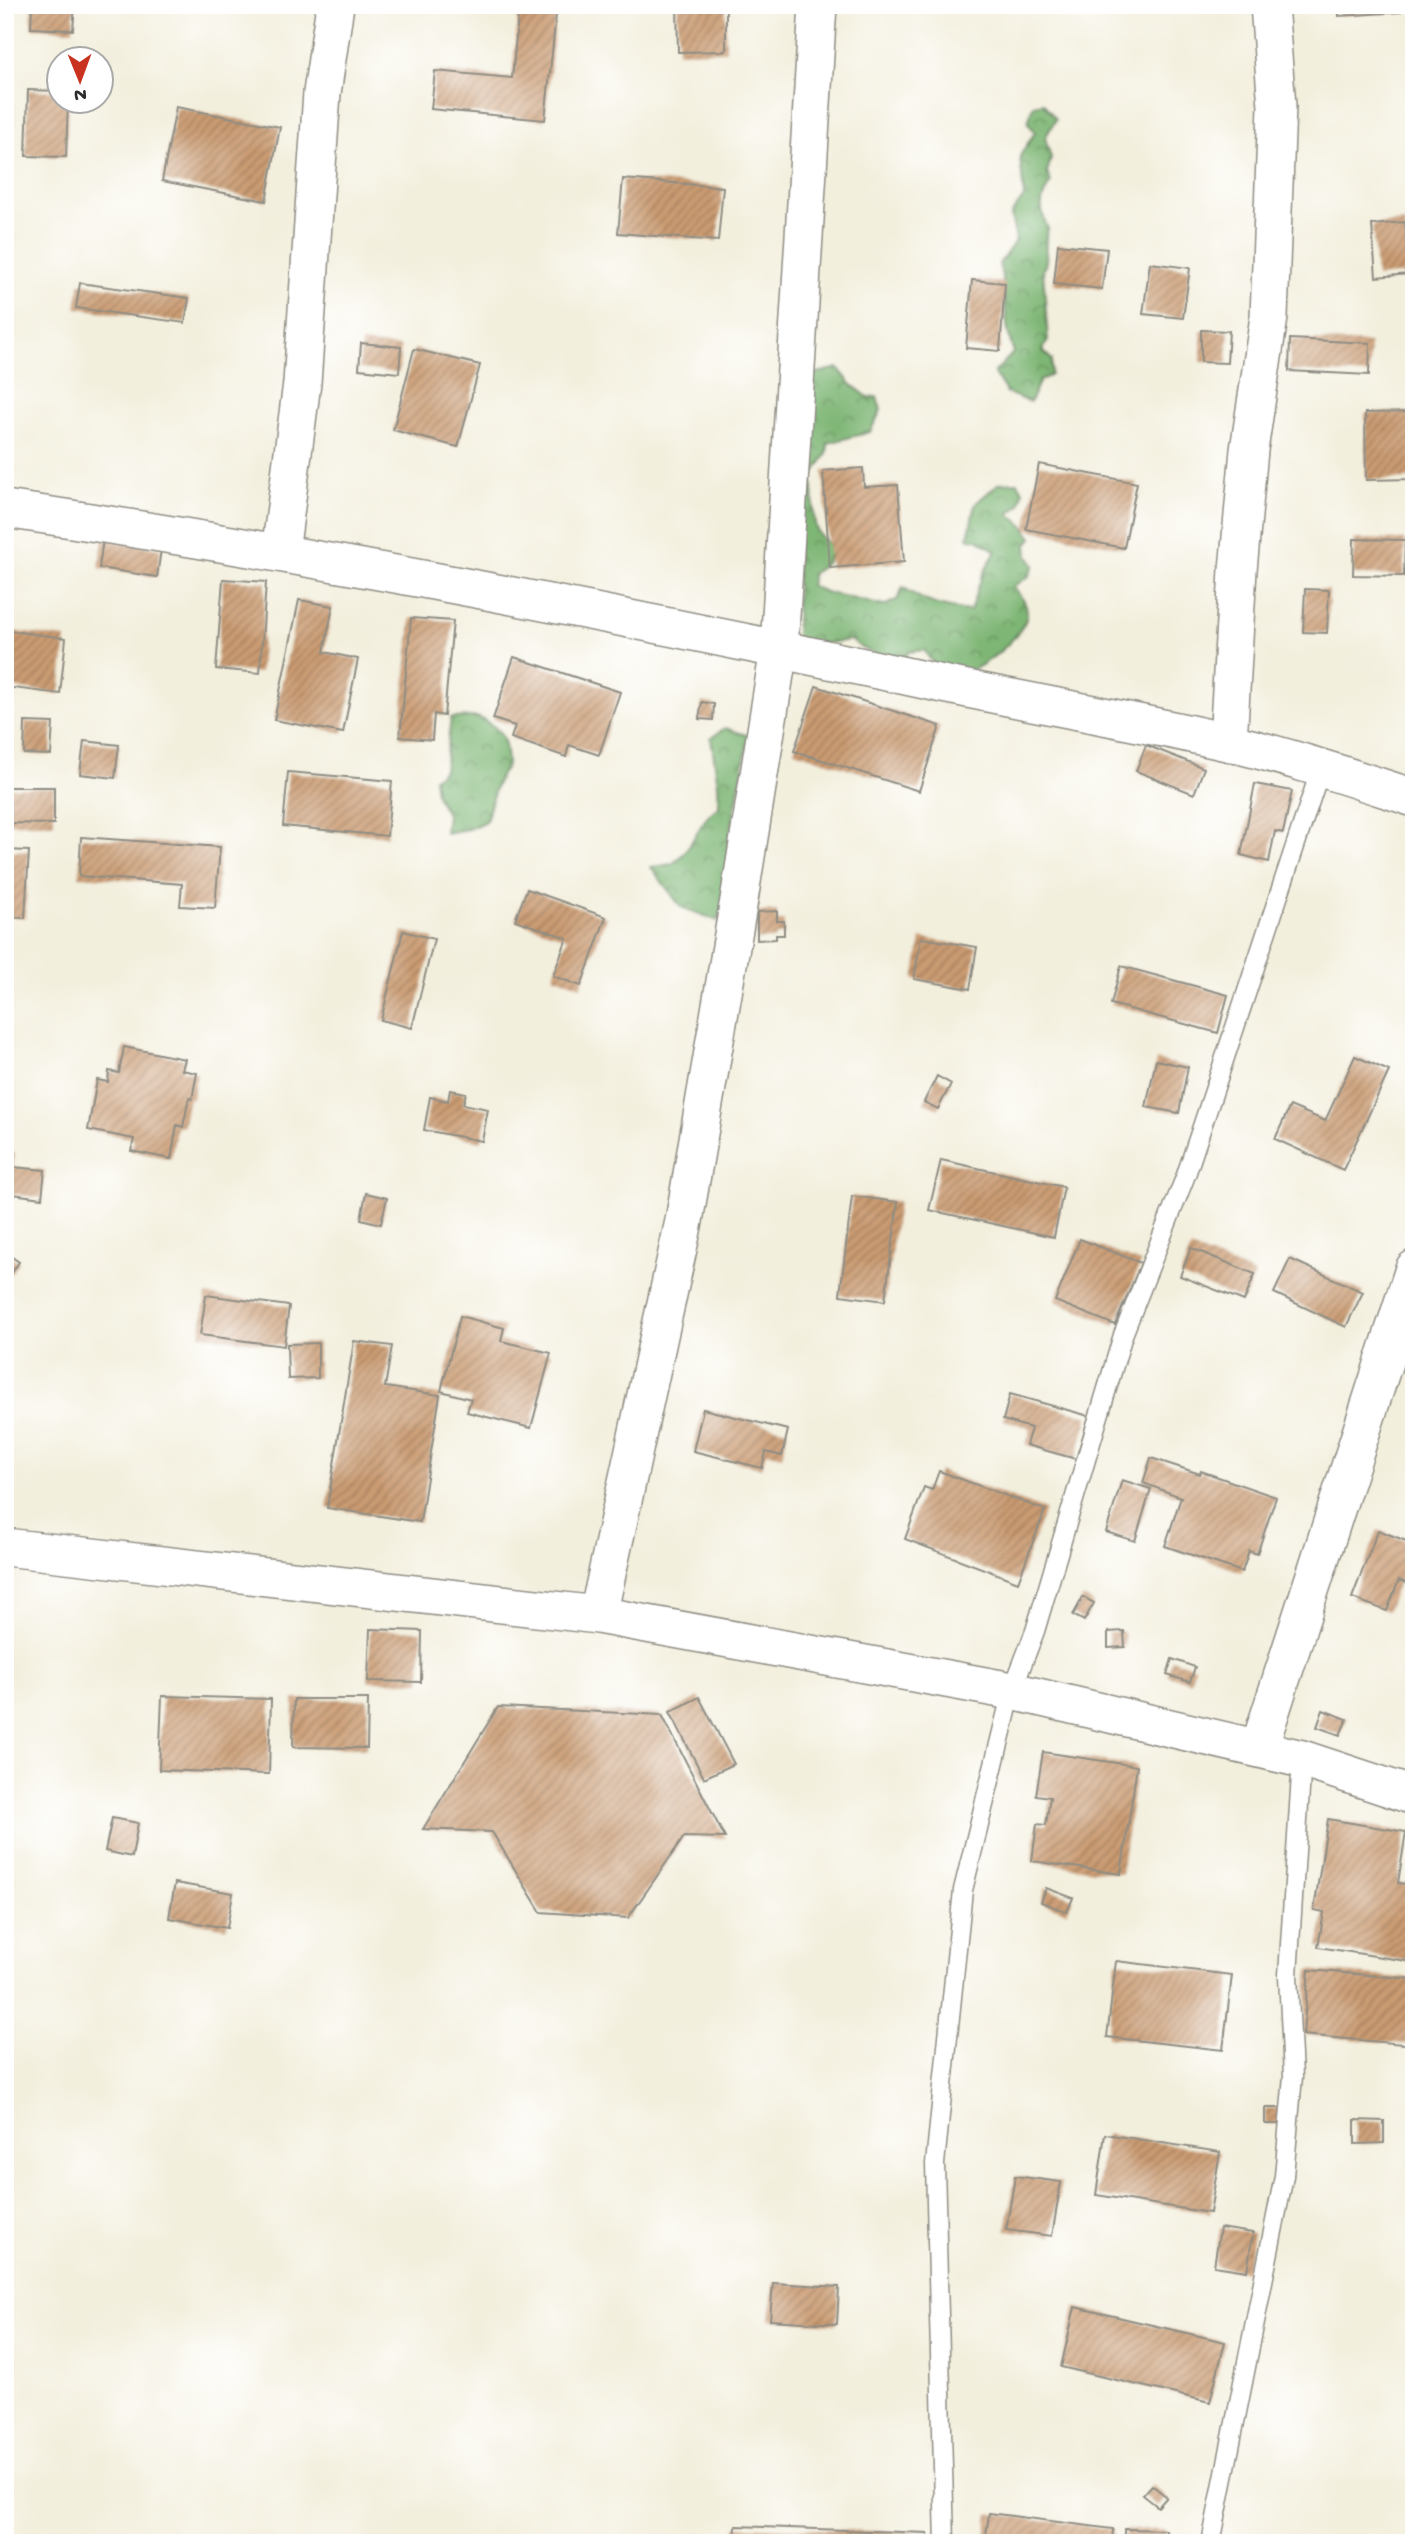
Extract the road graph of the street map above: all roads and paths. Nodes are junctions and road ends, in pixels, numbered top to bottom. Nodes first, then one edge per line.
1 (335, 5) edge
2 (818, 5) edge
3 (1269, 5) edge
4 (5, 509) edge
5 (280, 553) junction
6 (779, 649) junction
7 (1228, 742) junction
8 (1321, 768) junction
9 (1414, 798) edge
10 (1414, 1269) edge
11 (5, 1547) edge
12 (598, 1615) junction
13 (1012, 1691) junction
14 (1259, 1748) junction
15 (1302, 1759) junction
16 (1414, 1796) edge
17 (945, 2543) edge
18 (1211, 2543) edge

1 - 5 street
2 - 6 street
3 - 7 street
4 - 5 street
5 - 6 street
6 - 7 street
6 - 12 street
7 - 8 street
8 - 9 street
8 - 13 lane
10 - 14 street
11 - 12 street
12 - 13 street
13 - 14 street
13 - 17 lane
14 - 15 street
15 - 16 street
15 - 18 lane

